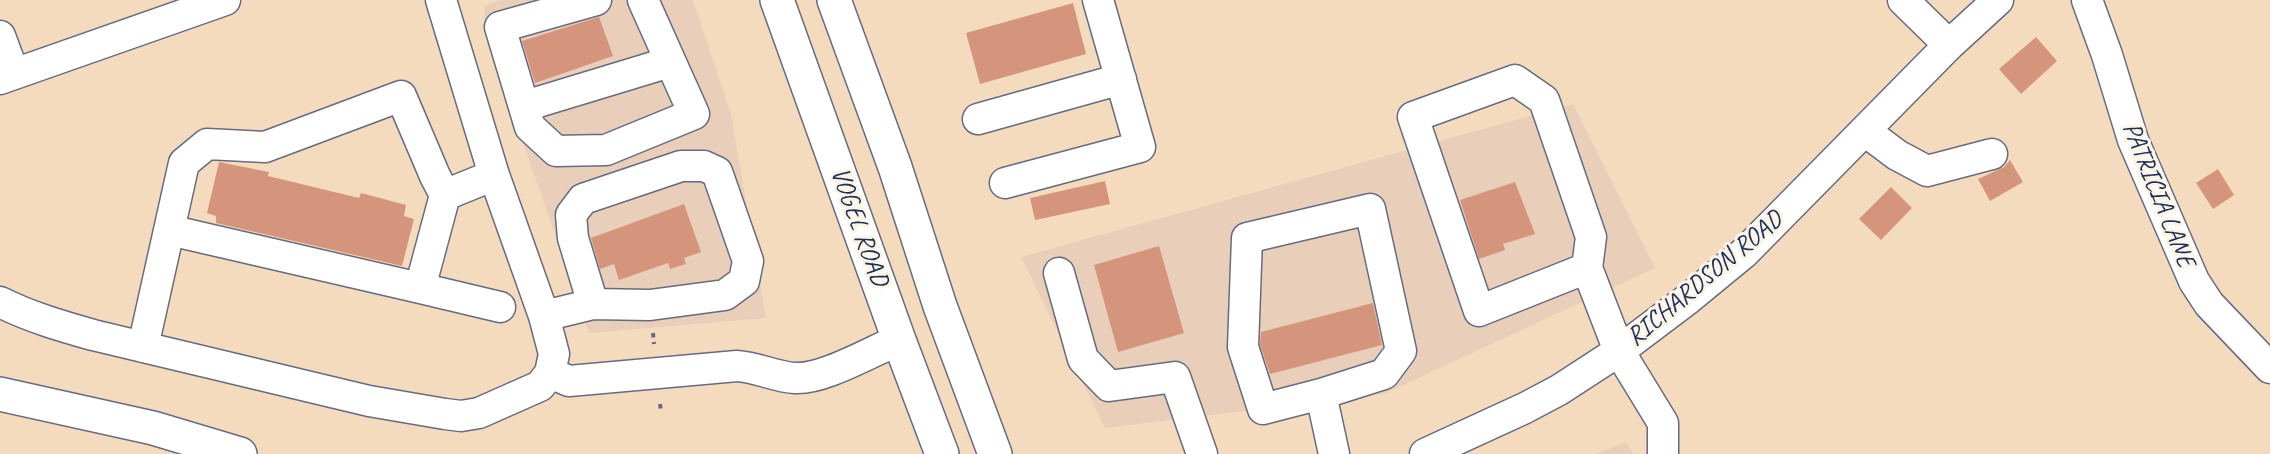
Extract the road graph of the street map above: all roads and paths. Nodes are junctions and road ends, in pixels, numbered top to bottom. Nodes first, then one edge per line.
1 (225, 0) edge
2 (441, 0) edge
3 (596, 0) edge
4 (643, 0) edge
5 (777, 0) edge
6 (834, 0) edge
7 (1098, 0) edge
8 (1903, 0) edge
9 (1998, 0) edge
10 (2087, 0) edge
11 (0, 36) edge
12 (1949, 45) junction
13 (670, 62) junction
14 (514, 73) junction
15 (7, 76) edge
16 (1120, 79) junction
17 (468, 87) junction
18 (525, 106) junction
19 (978, 119) dead end
20 (1865, 131) junction
21 (1992, 154) dead end
22 (494, 175) junction
23 (1005, 183) dead end
24 (445, 195) junction
25 (169, 230) junction
26 (1587, 268) junction
27 (1059, 273) dead end
28 (420, 288) junction
29 (0, 302) edge
30 (593, 304) junction
31 (500, 307) dead end
32 (544, 316) junction
33 (653, 333) dead end
34 (899, 340) junction
35 (654, 344) dead end
36 (143, 347) junction
37 (1619, 351) junction
38 (2270, 368) edge
39 (550, 373) junction
40 (0, 394) edge
41 (1321, 394) junction
42 (660, 404) dead end
43 (661, 411) dead end
44 (1430, 453) edge
45 (240, 454) edge
46 (942, 454) edge
47 (995, 454) edge
48 (1202, 454) edge
49 (1334, 454) edge
50 (1663, 454) edge

1 - 15 street
2 - 17 street
3 - 14 street
4 - 13 street
5 - 34 main road, VOGEL ROAD
6 - 47 main road, VOGEL ROAD
7 - 16 street
8 - 12 street
9 - 12 street, RICHARDSON ROAD
10 - 38 street, PATRICIA LANE
11 - 15 street
12 - 20 street, RICHARDSON ROAD
13 - 18 street
13 - 18 street
14 - 17 street
14 - 18 street
16 - 19 street
16 - 23 street
17 - 22 street
20 - 21 street
20 - 37 street, RICHARDSON ROAD
22 - 24 street
22 - 32 street
24 - 25 street
24 - 28 street
25 - 28 street
25 - 36 street
26 - 26 street
26 - 37 street
27 - 48 street
28 - 31 street
29 - 36 street
30 - 30 street
30 - 32 street
32 - 39 street
33 - 35 path
34 - 39 street
34 - 46 main road, VOGEL ROAD
36 - 39 street
37 - 44 street, RICHARDSON ROAD
37 - 50 street
40 - 45 main road
41 - 41 street
41 - 49 street
42 - 43 path

